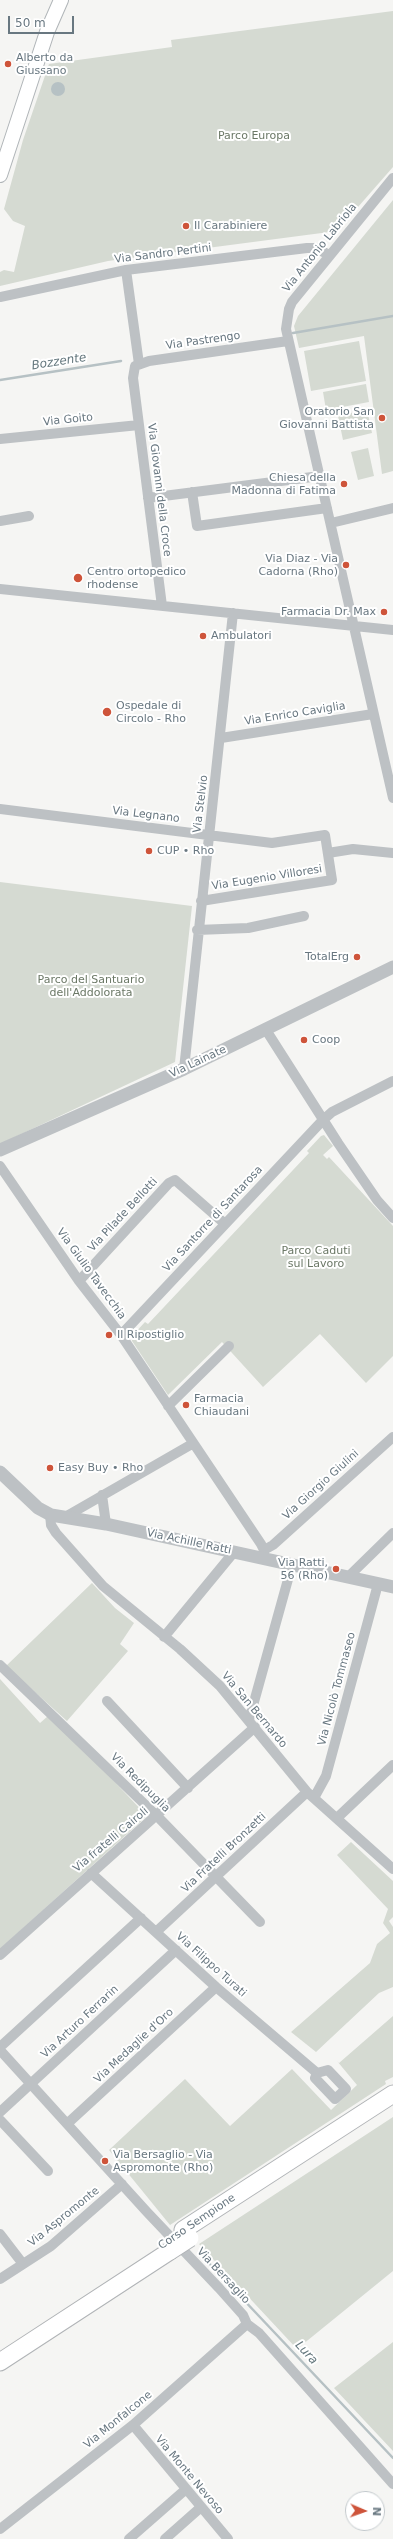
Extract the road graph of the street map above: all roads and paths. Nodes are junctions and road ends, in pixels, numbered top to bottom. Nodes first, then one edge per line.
1 (61, 0) edge
2 (0, 175) edge
3 (393, 178) edge
4 (329, 255) junction
5 (126, 270) junction
6 (0, 297) edge
7 (288, 341) junction
8 (139, 364) junction
9 (139, 425) junction
10 (0, 438) edge
11 (320, 476) junction
12 (192, 492) junction
13 (148, 498) junction
14 (327, 508) junction
15 (393, 508) edge
16 (29, 516) dead end
17 (0, 520) edge
18 (331, 523) junction
19 (0, 589) edge
20 (162, 606) junction
21 (233, 613) junction
22 (354, 626) junction
23 (393, 630) edge
24 (373, 714) junction
25 (221, 738) junction
26 (393, 798) edge
27 (0, 809) edge
28 (210, 834) junction
29 (328, 853) junction
30 (393, 853) edge
31 (201, 901) junction
32 (304, 916) dead end
33 (197, 930) junction
34 (393, 967) edge
35 (266, 1030) junction
36 (184, 1070) junction
37 (393, 1081) edge
38 (323, 1120) junction
39 (0, 1150) edge
40 (0, 1166) edge
41 (389, 1208) edge
42 (393, 1218) edge
43 (224, 1223) junction
44 (79, 1281) junction
45 (121, 1335) junction
46 (229, 1346) dead end
47 (168, 1406) junction
48 (393, 1437) edge
49 (192, 1444) junction
50 (0, 1472) edge
51 (102, 1495) junction
52 (50, 1514) junction
53 (65, 1517) junction
54 (106, 1524) junction
55 (393, 1533) edge
56 (234, 1552) junction
57 (263, 1554) junction
58 (292, 1565) junction
59 (348, 1577) junction
60 (378, 1584) junction
61 (393, 1587) edge
62 (164, 1637) junction
63 (0, 1665) edge
64 (107, 1701) dead end
65 (252, 1724) junction
66 (393, 1765) edge
67 (188, 1788) junction
68 (311, 1795) junction
69 (158, 1817) junction
70 (337, 1818) junction
71 (393, 1869) edge
72 (91, 1873) junction
73 (215, 1878) junction
74 (141, 1918) junction
75 (260, 1922) dead end
76 (156, 1932) junction
77 (176, 1950) junction
78 (0, 1955) edge
79 (216, 1986) junction
80 (0, 2049) edge
81 (317, 2073) dead end
82 (31, 2083) junction
83 (393, 2094) edge
84 (393, 2106) edge
85 (0, 2112) edge
86 (0, 2120) edge
87 (68, 2123) junction
88 (48, 2171) dead end
89 (122, 2184) junction
90 (0, 2234) edge
91 (187, 2234) junction
92 (167, 2248) junction
93 (23, 2264) junction
94 (0, 2279) edge
95 (247, 2324) junction
96 (0, 2350) edge
97 (0, 2362) edge
98 (132, 2425) junction
99 (393, 2484) edge
100 (185, 2490) junction
101 (200, 2508) junction
102 (0, 2529) edge
103 (129, 2539) edge
104 (165, 2539) edge
105 (228, 2539) edge

1 - 2 main road
3 - 4 street, Via Antonio Labriola
4 - 5 street, Via Sandro Pertini
4 - 7 street, Via Antonio Labriola
5 - 6 street, Via Sandro Pertini
5 - 8 street
7 - 8 street, Via Pastrengo
7 - 11 street, Via Antonio Labriola
8 - 9 street, Via Giovanni della Croce
9 - 10 street, Via Goito
9 - 13 street, Via Giovanni della Croce
11 - 12 street
11 - 14 street, Via Antonio Labriola
12 - 13 street
12 - 14 street
13 - 20 street, Via Giovanni della Croce
14 - 18 street, Via Antonio Labriola
15 - 18 street
16 - 17 street
18 - 22 street, Via Antonio Labriola
19 - 20 street
20 - 21 street
21 - 22 street
21 - 25 street, Via Stelvio
22 - 23 street
22 - 24 street, Via Antonio Labriola
24 - 25 street, Via Enrico Caviglia
24 - 26 street, Via Antonio Labriola
25 - 28 street, Via Stelvio
27 - 28 street, Via Legnano
28 - 29 street, Via Legnano
28 - 31 street, Via Stelvio
29 - 30 street
29 - 31 street, Via Eugenio Villoresi
31 - 33 street, Via Stelvio
32 - 33 street
33 - 36 street, Via Stelvio
34 - 35 street, Via Lainate
35 - 36 street, Via Lainate
35 - 38 street
36 - 39 street, Via Lainate
37 - 38 street, Via Santorre di Santarosa
38 - 41 street
38 - 43 street, Via Santorre di Santarosa
40 - 44 street, Via Giulio Tavecchia
41 - 42 street
43 - 44 street, Via Pilade Bellotti
43 - 45 street, Via Santorre di Santarosa
44 - 45 street, Via Giulio Tavecchia
45 - 47 street, Via Giulio Tavecchia
46 - 47 street
47 - 49 street, Via Giulio Tavecchia
48 - 57 street, Via Giorgio Giulini
49 - 51 street
49 - 57 street, Via Giulio Tavecchia
50 - 52 street, Via Achille Ratti
51 - 53 street
51 - 54 street
52 - 53 street, Via Achille Ratti
52 - 62 street, Via San Bernardo
53 - 54 street, Via Achille Ratti
54 - 56 street, Via Achille Ratti
55 - 59 street
56 - 57 street, Via Achille Ratti
56 - 62 street
57 - 58 street, Via Achille Ratti
58 - 59 street, Via Achille Ratti
58 - 65 street
59 - 60 street, Via Achille Ratti
60 - 61 street, Via Achille Ratti
60 - 68 street, Via Nicolò Tommaseo
62 - 65 street, Via San Bernardo
63 - 69 street, Via Redipuglia
64 - 67 street
65 - 67 street, Via fratelli Cairoli
65 - 68 street, Via San Bernardo
66 - 70 street
67 - 69 street, Via fratelli Cairoli
68 - 70 street, Via San Bernardo
68 - 73 street, Via Fratelli Bronzetti
69 - 72 street, Via fratelli Cairoli
69 - 73 street, Via Redipuglia
70 - 71 street, Via San Bernardo
72 - 74 street, Via Filippo Turati
72 - 78 street, Via fratelli Cairoli
73 - 75 street, Via Redipuglia
73 - 76 street, Via Fratelli Bronzetti
74 - 76 street, Via Filippo Turati
74 - 80 street
76 - 77 street, Via Filippo Turati
77 - 79 street, Via Filippo Turati
77 - 82 street, Via Arturo Ferrarin
79 - 81 street, Via Filippo Turati
79 - 87 street, Via Medaglie d'Oro
80 - 82 street, Via Bersaglio
82 - 85 street, Via Arturo Ferrarin
82 - 87 street, Via Bersaglio
83 - 91 highway, Corso Sempione
84 - 91 highway, Corso Sempione
86 - 88 street
87 - 89 street, Via Bersaglio
89 - 93 street, Via Aspromonte
89 - 95 street, Via Bersaglio
90 - 93 street
91 - 92 highway, Corso Sempione, bridge
92 - 96 highway, Corso Sempione
92 - 97 highway, Corso Sempione
93 - 94 street, Via Aspromonte
95 - 98 street, Via Monfalcone
95 - 99 street, Via Bersaglio
98 - 100 street, Via Monte Nevoso
98 - 102 street, Via Monfalcone
100 - 101 street, Via Monte Nevoso
100 - 103 street
101 - 104 street
101 - 105 street, Via Monte Nevoso

